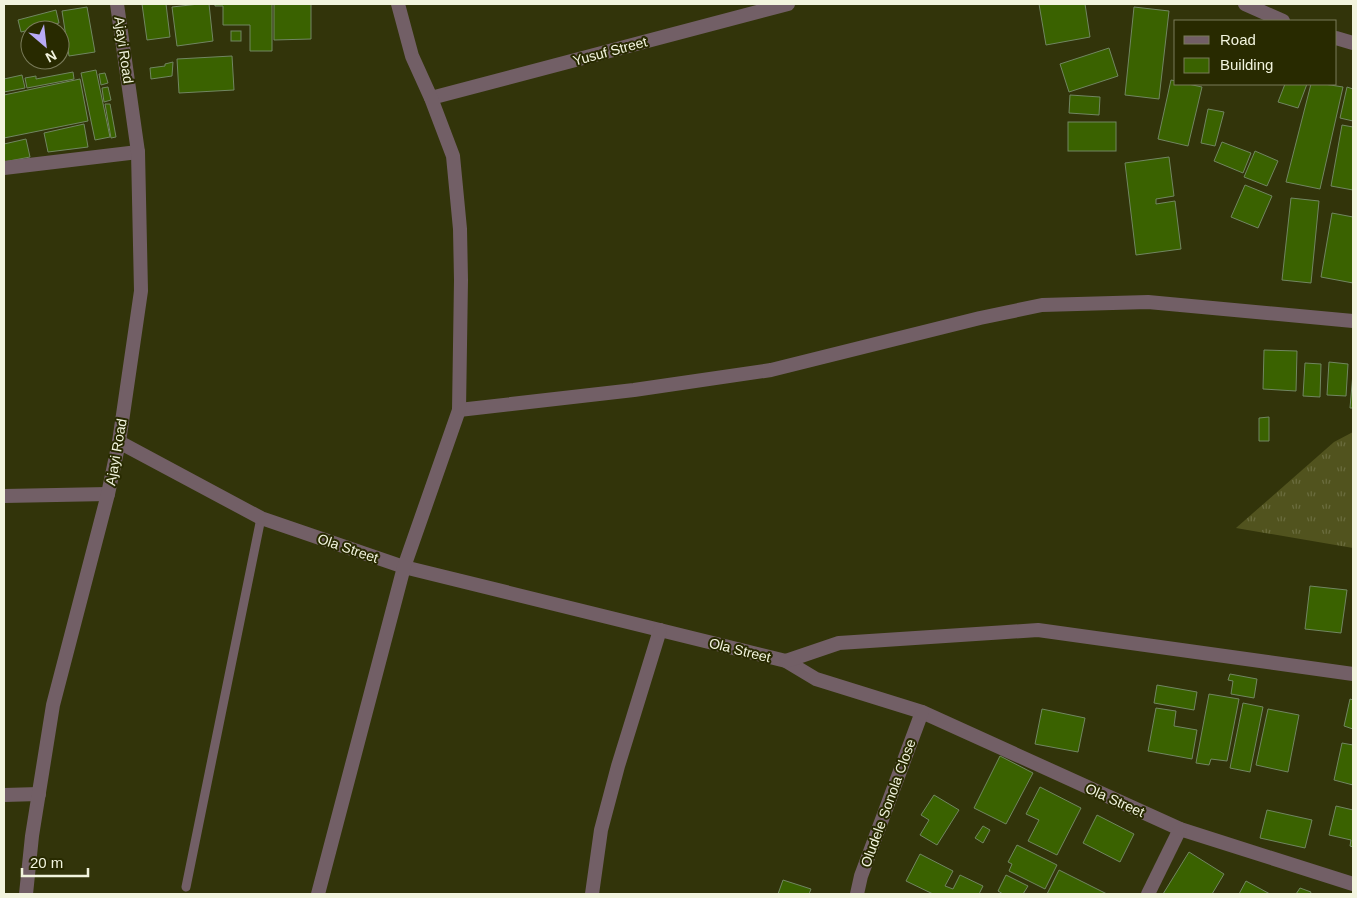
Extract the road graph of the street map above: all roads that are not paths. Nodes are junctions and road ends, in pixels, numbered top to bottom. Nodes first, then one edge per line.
1 (117, 4) edge
2 (398, 4) edge
3 (788, 4) edge
4 (1245, 4) edge
5 (1282, 20) edge
6 (1337, 38) edge
7 (1353, 42) edge
8 (431, 98) junction
9 (138, 152) junction
10 (4, 168) edge
11 (1353, 321) edge
12 (459, 410) junction
13 (119, 442) junction
14 (108, 494) junction
15 (4, 496) edge
16 (261, 518) junction
17 (404, 567) junction
18 (660, 630) junction
19 (786, 661) junction
20 (1353, 674) edge
21 (922, 712) junction
22 (39, 794) junction
23 (4, 795) edge
24 (1180, 829) junction
25 (1353, 884) edge
26 (186, 887) dead end
27 (26, 894) edge
28 (318, 894) edge
29 (592, 894) edge
30 (857, 894) edge
31 (1148, 894) edge

1 - 9 street, Ajayi Road
2 - 8 street
3 - 8 street, Yusuf Street
4 - 5 street
6 - 7 street
8 - 12 street
9 - 10 street
9 - 13 street, Ajayi Road
11 - 12 street
12 - 17 street
13 - 14 street, Ajayi Road
13 - 16 street, Ola Street
14 - 15 street
14 - 22 street, Ajayi Road
16 - 17 street, Ola Street
16 - 26 lane
17 - 18 street, Ola Street
17 - 28 street
18 - 19 street, Ola Street
18 - 29 street
19 - 20 street
19 - 21 street, Ola Street
21 - 24 street, Ola Street
21 - 30 street, Oludele Sonola Close
22 - 23 street
22 - 27 street, Ajayi Road
24 - 25 street, Ola Street
24 - 31 street

